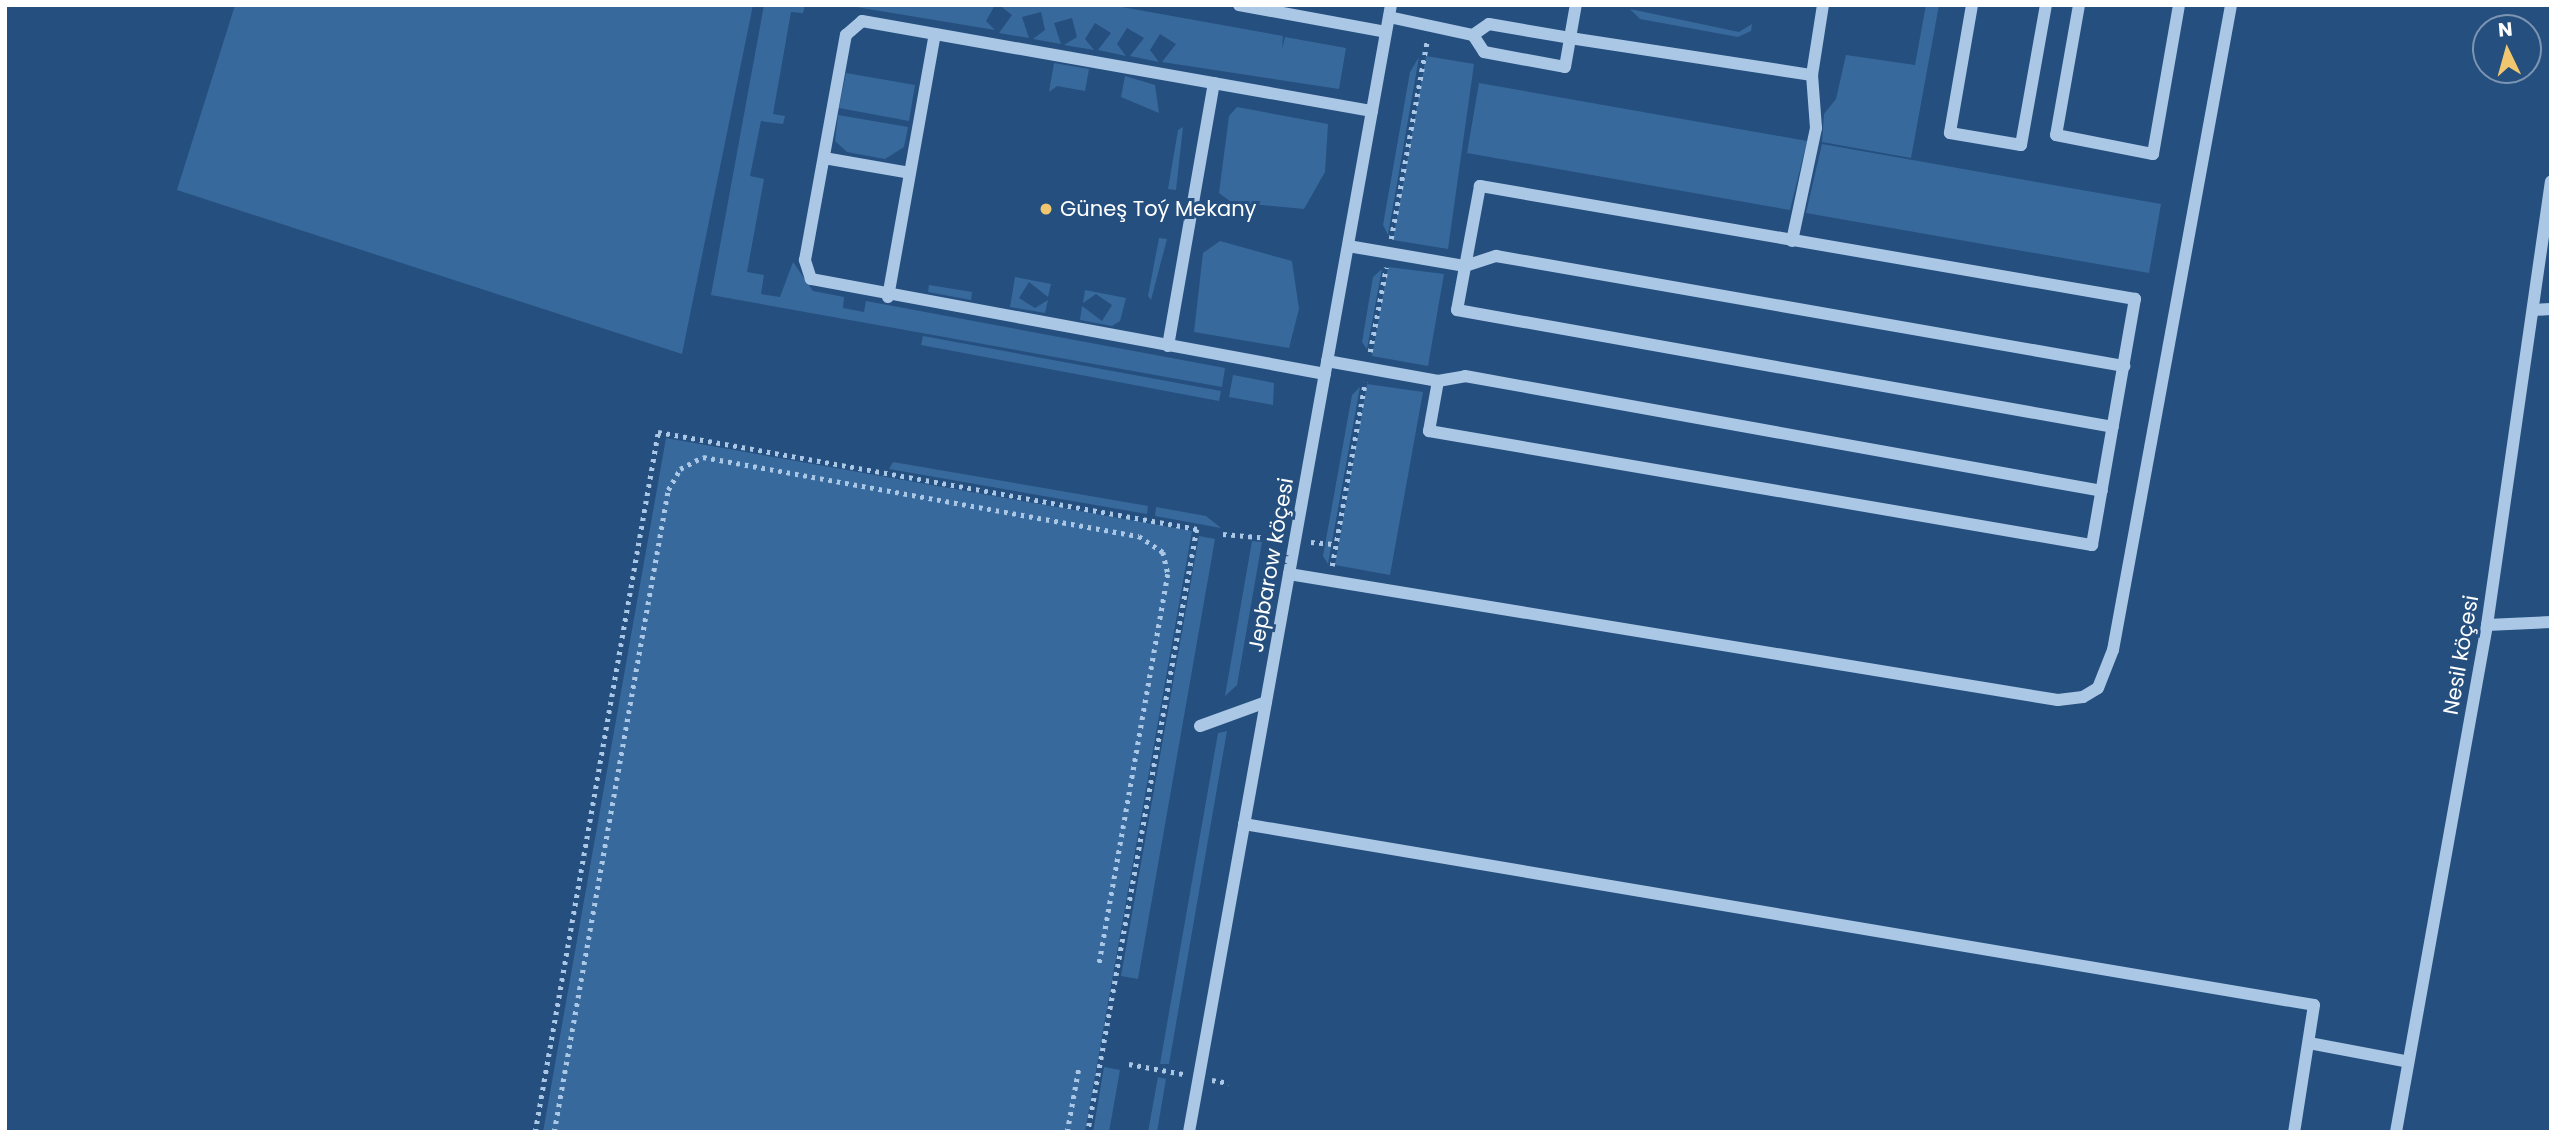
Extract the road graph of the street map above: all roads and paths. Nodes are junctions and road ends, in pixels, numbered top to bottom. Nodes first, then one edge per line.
1 (1240, 5) edge
2 (1576, 5) edge
3 (1823, 5) edge
4 (1972, 5) edge
5 (2046, 5) edge
6 (2079, 5) edge
7 (2179, 5) edge
8 (2231, 5) edge
9 (1275, 8) edge
10 (1390, 11) edge
11 (1429, 26) junction
12 (1386, 32) junction
13 (935, 34) junction
14 (1473, 35) junction
15 (1570, 38) junction
16 (1812, 75) junction
17 (1214, 83) junction
18 (1372, 111) junction
19 (824, 158) junction
20 (910, 173) junction
21 (2551, 182) edge
22 (1792, 242) junction
23 (1348, 246) junction
24 (1388, 253) junction
25 (1465, 266) junction
26 (888, 297) junction
27 (2551, 309) edge
28 (2533, 310) junction
29 (1168, 346) junction
30 (2124, 366) junction
31 (1326, 367) junction
32 (1367, 368) junction
33 (1438, 380) junction
34 (2113, 427) junction
35 (2102, 491) junction
36 (1289, 574) junction
37 (1330, 580) junction
38 (2551, 622) edge
39 (2487, 625) junction
40 (1266, 702) junction
41 (1200, 726) dead end
42 (1244, 824) junction
43 (1099, 966) dead end
44 (2309, 1043) junction
45 (2404, 1061) junction
46 (1129, 1064) dead end
47 (1079, 1066) dead end
48 (1198, 1077) junction
49 (1229, 1083) dead end
50 (536, 1132) edge
51 (554, 1132) edge
52 (1067, 1132) edge
53 (1088, 1132) edge
54 (1188, 1132) edge
55 (2294, 1132) edge
56 (2396, 1132) edge

1 - 9 street
2 - 15 street
3 - 16 street
4 - 5 street
6 - 7 street
8 - 37 street
9 - 12 street
10 - 11 street
10 - 12 street, Jepbarow köçesi
11 - 14 street
11 - 24 path
12 - 18 street, Jepbarow köçesi
13 - 17 street
13 - 19 street
13 - 20 street
14 - 15 street
14 - 15 street
15 - 16 street
16 - 22 street
17 - 18 street
17 - 29 street
18 - 23 street, Jepbarow köçesi
19 - 20 street
19 - 26 street
20 - 26 street
21 - 28 street, Nesil köçesi
22 - 25 street
22 - 30 street
23 - 24 street
23 - 31 street, Jepbarow köçesi
24 - 25 street
24 - 32 path
25 - 30 street
25 - 34 street
26 - 29 street
27 - 28 street
28 - 39 street, Nesil köçesi
29 - 31 street
30 - 34 street
31 - 32 street
31 - 36 street, Jepbarow köçesi
32 - 33 street
32 - 37 path
33 - 35 street
33 - 35 street
34 - 35 street
36 - 37 street
36 - 40 street, Jepbarow köçesi
38 - 39 street
39 - 45 street, Nesil köçesi
40 - 41 street
40 - 42 street, Jepbarow köçesi
42 - 44 street
42 - 48 street, Jepbarow köçesi
43 - 51 path
44 - 45 street
44 - 55 street
45 - 56 street, Nesil köçesi
46 - 48 path
47 - 52 path
48 - 49 path
48 - 54 street, Jepbarow köçesi
50 - 53 path

